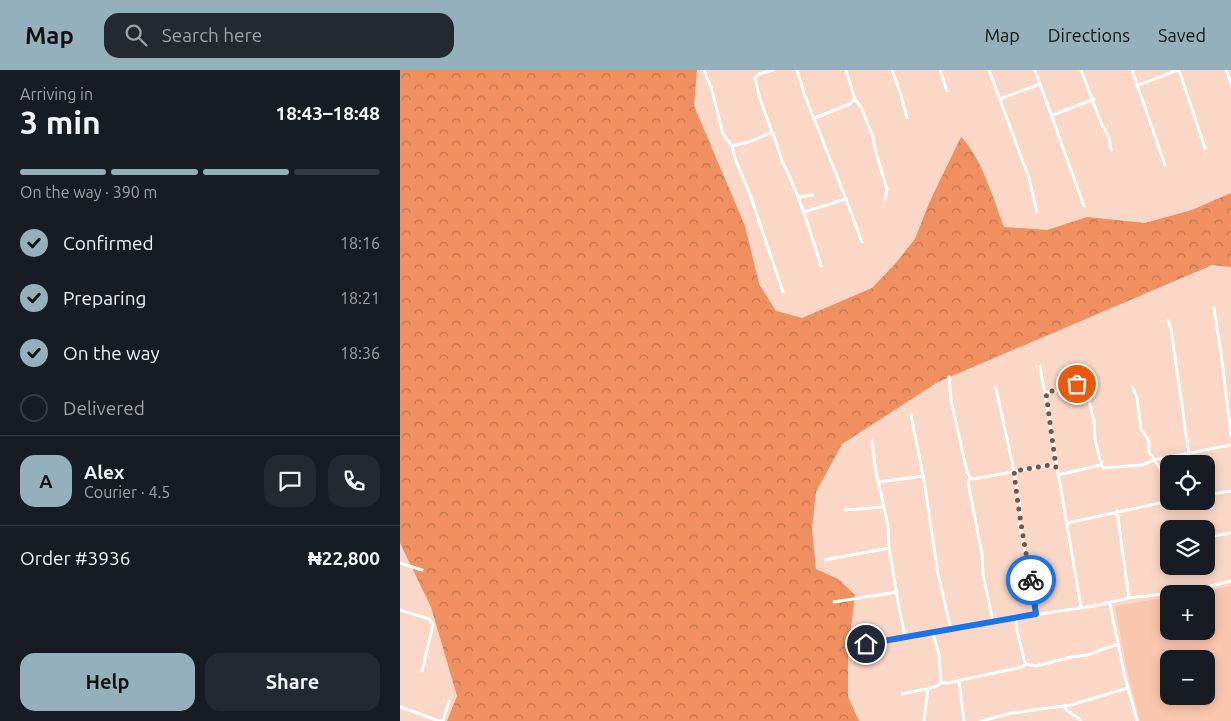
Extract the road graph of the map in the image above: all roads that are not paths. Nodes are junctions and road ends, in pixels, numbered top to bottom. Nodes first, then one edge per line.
1 (704, 70) edge
2 (773, 70) edge
3 (797, 70) edge
4 (846, 70) edge
5 (892, 70) edge
6 (940, 70) edge
7 (989, 70) edge
8 (1035, 70) edge
9 (1081, 70) edge
10 (1132, 70) edge
11 (1179, 70) edge
12 (1226, 70) edge
13 (1231, 83) edge
14 (1040, 84) junction
15 (1136, 86) junction
16 (947, 91) dead end
17 (855, 99) junction
18 (1000, 99) junction
19 (1094, 99) junction
20 (1052, 115) junction
21 (815, 118) junction
22 (906, 118) dead end
23 (772, 132) junction
24 (732, 146) junction
25 (1205, 148) dead end
26 (1111, 150) dead end
27 (1165, 164) dead end
28 (813, 195) dead end
29 (798, 197) junction
30 (846, 199) junction
31 (885, 200) dead end
32 (1084, 206) dead end
33 (804, 212) junction
34 (1037, 212) dead end
35 (862, 242) dead end
36 (821, 266) dead end
37 (783, 292) dead end
38 (1214, 308) dead end
39 (1168, 321) dead end
40 (1040, 366) dead end
41 (949, 377) dead end
42 (1132, 386) dead end
43 (996, 388) dead end
44 (1046, 393) junction
45 (911, 415) dead end
46 (1231, 435) edge
47 (872, 441) dead end
48 (1231, 445) edge
49 (1189, 454) junction
50 (1154, 460) junction
51 (1101, 465) junction
52 (1056, 467) junction
53 (1160, 469) edge
54 (1014, 471) junction
55 (1058, 475) junction
56 (923, 476) junction
57 (970, 477) junction
58 (879, 482) junction
59 (1231, 491) edge
60 (1215, 494) edge
61 (1160, 503) edge
62 (884, 507) junction
63 (845, 510) dead end
64 (1117, 511) junction
65 (1068, 523) junction
66 (1231, 533) edge
67 (1215, 536) edge
68 (889, 548) junction
69 (825, 560) dead end
70 (400, 562) edge
71 (422, 570) dead end
72 (1231, 581) edge
73 (897, 592) junction
74 (1129, 598) junction
75 (834, 602) dead end
76 (1110, 604) junction
77 (1081, 608) junction
78 (400, 610) edge
79 (1036, 614) junction
80 (1016, 618) junction
81 (994, 622) junction
82 (951, 629) junction
83 (933, 633) junction
84 (905, 636) junction
85 (866, 644) dead end
86 (1118, 644) junction
87 (1025, 664) junction
88 (422, 672) dead end
89 (959, 680) junction
90 (941, 683) junction
91 (928, 688) junction
92 (1128, 688) junction
93 (902, 694) dead end
94 (449, 701) dead end
95 (1064, 706) junction
96 (400, 707) edge
97 (439, 721) edge
98 (924, 721) edge
99 (964, 721) edge
100 (981, 721) edge
101 (1081, 721) edge
102 (1136, 721) edge

1 - 24 street
2 - 23 street
3 - 21 street
4 - 17 street
5 - 22 street
6 - 16 street
7 - 18 street
8 - 14 street
9 - 19 street
10 - 15 street
11 - 15 street
11 - 25 street
12 - 13 street
14 - 18 street
14 - 20 street
15 - 27 street
17 - 21 street
17 - 31 street
18 - 34 street
19 - 20 street
19 - 26 street
20 - 32 street
21 - 30 street
23 - 24 street
23 - 29 street
24 - 37 street
28 - 29 street
29 - 33 street
30 - 33 street
30 - 35 street
33 - 36 street
38 - 46 street
39 - 49 street
40 - 44 street
41 - 57 street
42 - 50 street
43 - 54 street
44 - 51 street
44 - 52 street
45 - 56 street
47 - 58 street
48 - 49 street
49 - 50 street
50 - 51 street
50 - 53 street
51 - 55 street
52 - 54 street
52 - 55 street
54 - 57 street
54 - 79 street
55 - 65 street
56 - 58 street
56 - 82 street
57 - 81 street
58 - 62 street
59 - 60 street
61 - 64 street
62 - 63 street
62 - 68 street
64 - 65 street
64 - 74 street
65 - 77 street
66 - 67 street
68 - 69 street
68 - 73 street
70 - 71 street
72 - 74 street
73 - 75 street
73 - 84 street
74 - 76 street
76 - 77 street
76 - 86 street
77 - 79 street
78 - 88 street
79 - 80 street
80 - 81 street
80 - 87 street
81 - 82 street
82 - 83 street
83 - 84 street
83 - 90 street
84 - 85 street
86 - 87 street
86 - 92 street
87 - 89 street
89 - 90 street
89 - 99 street
90 - 91 street
91 - 93 street
91 - 98 street
92 - 95 street
92 - 102 street
94 - 97 street
95 - 100 street
95 - 101 street
96 - 97 street

